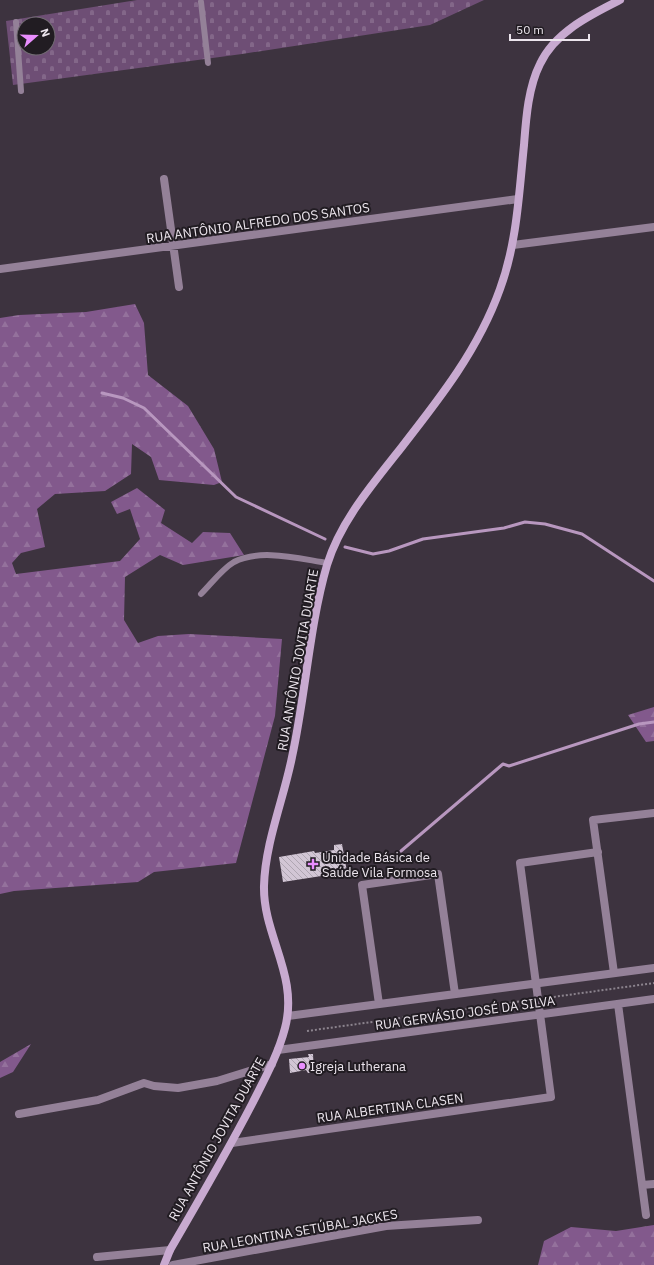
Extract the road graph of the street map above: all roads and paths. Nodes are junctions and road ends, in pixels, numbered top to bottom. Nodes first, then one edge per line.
1 (620, 0) edge
2 (201, 2) dead end
3 (18, 56) edge
4 (208, 63) dead end
5 (21, 91) dead end
6 (164, 179) dead end
7 (518, 199) junction
8 (654, 227) edge
9 (513, 245) junction
10 (173, 247) junction
11 (0, 269) edge
12 (179, 287) dead end
13 (328, 563) junction
14 (201, 594) dead end
15 (654, 813) edge
16 (598, 852) junction
17 (654, 968) edge
18 (614, 973) junction
19 (536, 983) junction
20 (654, 983) edge
21 (455, 994) junction
22 (538, 999) junction
23 (654, 999) edge
24 (379, 1004) junction
25 (618, 1004) junction
26 (540, 1015) junction
27 (288, 1016) junction
28 (307, 1030) dead end
29 (278, 1050) junction
30 (272, 1064) junction
31 (19, 1114) dead end
32 (232, 1144) junction
33 (654, 1184) edge
34 (642, 1185) junction
35 (646, 1215) dead end
36 (478, 1220) dead end
37 (170, 1250) junction
38 (97, 1257) dead end
39 (164, 1265) edge
40 (174, 1265) edge

1 - 7 main road, RUA ANTÔNIO JOVITA DUARTE
2 - 4 lane
3 - 5 lane
6 - 10 street
7 - 9 main road, RUA ANTÔNIO JOVITA DUARTE
7 - 10 street, RUA ANTÔNIO ALFREDO DOS SANTOS
8 - 9 street
9 - 13 main road, RUA ANTÔNIO JOVITA DUARTE
10 - 11 street, RUA ANTÔNIO ALFREDO DOS SANTOS
10 - 12 street
13 - 14 lane
13 - 27 main road, RUA ANTÔNIO JOVITA DUARTE
15 - 16 street
16 - 18 street
16 - 19 street
17 - 18 street, RUA GERVÁSIO JOSÉ DA SILVA
18 - 19 street, RUA GERVÁSIO JOSÉ DA SILVA
19 - 21 street, RUA GERVÁSIO JOSÉ DA SILVA
19 - 22 street
20 - 22 path
21 - 24 street, RUA GERVÁSIO JOSÉ DA SILVA
21 - 24 street
22 - 26 street
22 - 28 path
23 - 25 street, RUA GERVÁSIO JOSÉ DA SILVA
24 - 27 street, RUA GERVÁSIO JOSÉ DA SILVA
25 - 26 street, RUA GERVÁSIO JOSÉ DA SILVA
25 - 34 street
26 - 29 street, RUA GERVÁSIO JOSÉ DA SILVA
26 - 32 street, RUA ALBERTINA CLASEN
27 - 29 main road, RUA ANTÔNIO JOVITA DUARTE
29 - 30 main road, RUA ANTÔNIO JOVITA DUARTE
30 - 31 street
30 - 32 main road, RUA ANTÔNIO JOVITA DUARTE
32 - 37 main road, RUA ANTÔNIO JOVITA DUARTE
33 - 34 street
34 - 35 street
36 - 40 street, RUA LEONTINA SETÚBAL JACKES
37 - 38 street
37 - 39 main road, RUA ANTÔNIO JOVITA DUARTE

